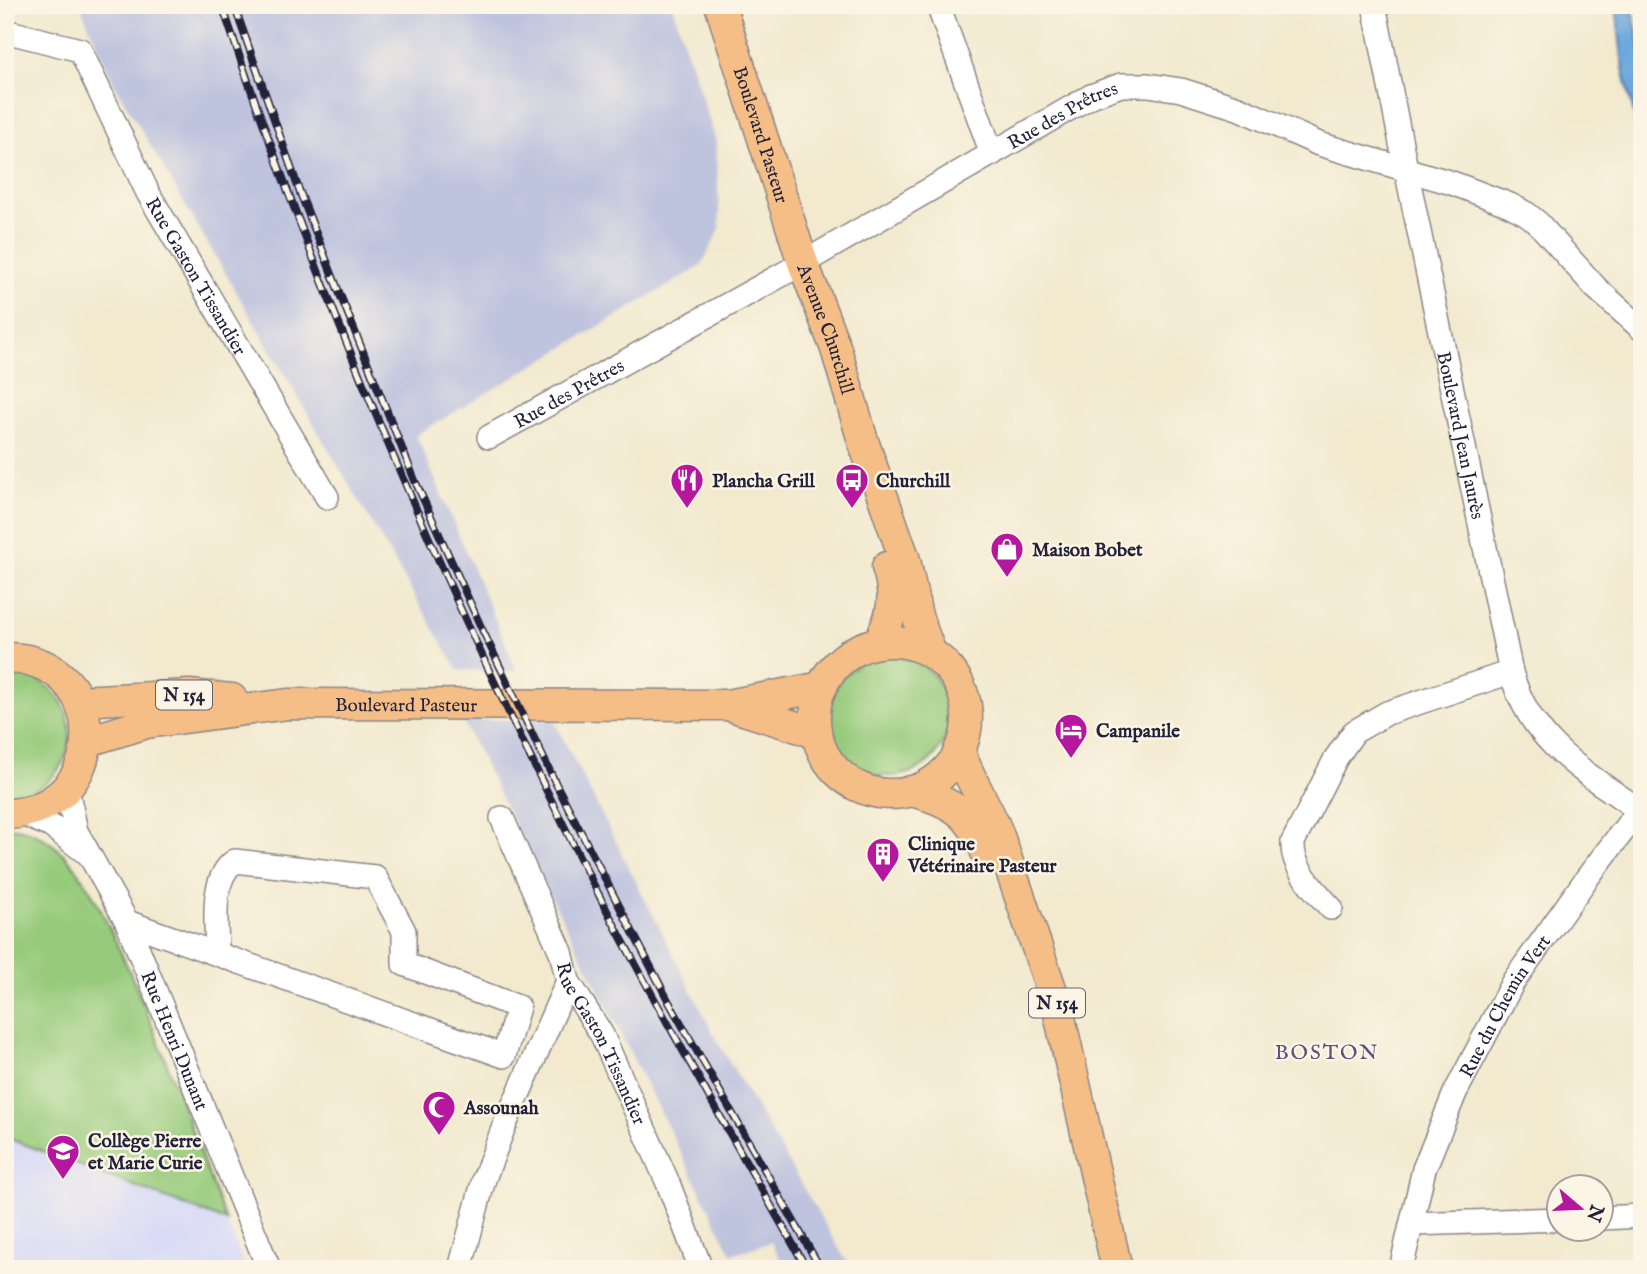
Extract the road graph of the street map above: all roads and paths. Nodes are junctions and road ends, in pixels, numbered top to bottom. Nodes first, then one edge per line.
1 (720, 5) edge
2 (938, 5) edge
3 (1374, 5) edge
4 (5, 31) edge
5 (992, 155) junction
6 (1406, 169) junction
7 (803, 263) junction
8 (1642, 329) edge
9 (489, 437) dead end
10 (327, 497) dead end
11 (878, 643) junction
12 (931, 653) junction
13 (5, 658) edge
14 (1511, 672) junction
15 (822, 687) junction
16 (80, 701) junction
17 (288, 704) junction
18 (727, 705) junction
19 (816, 733) junction
20 (88, 741) junction
21 (959, 750) junction
22 (67, 789) junction
23 (911, 791) junction
24 (1640, 811) edge
25 (14, 814) edge
26 (502, 818) dead end
27 (90, 855) junction
28 (1331, 908) dead end
29 (127, 922) junction
30 (217, 954) junction
31 (568, 981) junction
32 (1642, 1216) edge
33 (1616, 1217) edge
34 (1546, 1219) edge
35 (1412, 1224) junction
36 (268, 1269) edge
37 (460, 1269) edge
38 (701, 1269) edge
39 (1101, 1269) edge
40 (1117, 1269) edge
41 (1401, 1269) edge

1 - 7 main road, Boulevard Pasteur
2 - 5 street
3 - 6 street, Boulevard Jean Jaurès
4 - 10 street, Rue Gaston Tissandier
5 - 6 street, Rue des Prêtres
5 - 7 street, Rue des Prêtres
6 - 8 street, Rue des Prêtres
6 - 14 street, Boulevard Jean Jaurès
7 - 9 street, Rue des Prêtres
7 - 11 main road, Avenue Churchill
7 - 12 main road, Avenue Churchill
11 - 12 main road
11 - 15 main road
12 - 21 main road
13 - 16 main road
14 - 24 street, Boulevard Jean Jaurès
14 - 28 street
15 - 18 main road, N 154
15 - 19 main road
16 - 17 main road, N 154
16 - 20 main road
17 - 18 main road, Boulevard Pasteur / N 154
17 - 20 main road, Boulevard Pasteur / N 154
18 - 19 main road, N 154
19 - 23 main road
20 - 22 main road
21 - 23 main road
21 - 40 main road, N 154
22 - 25 main road
22 - 27 street, Rue Henri Dunant
23 - 39 main road, N 154
24 - 35 street, Rue du Chemin Vert
25 - 27 street
26 - 31 street, Rue Gaston Tissandier
27 - 29 street, Rue Henri Dunant
29 - 30 street
29 - 36 street, Rue Henri Dunant
30 - 30 street
31 - 37 street
31 - 38 street, Rue Gaston Tissandier
32 - 33 street
34 - 35 street
35 - 41 street, Rue du Chemin Vert

